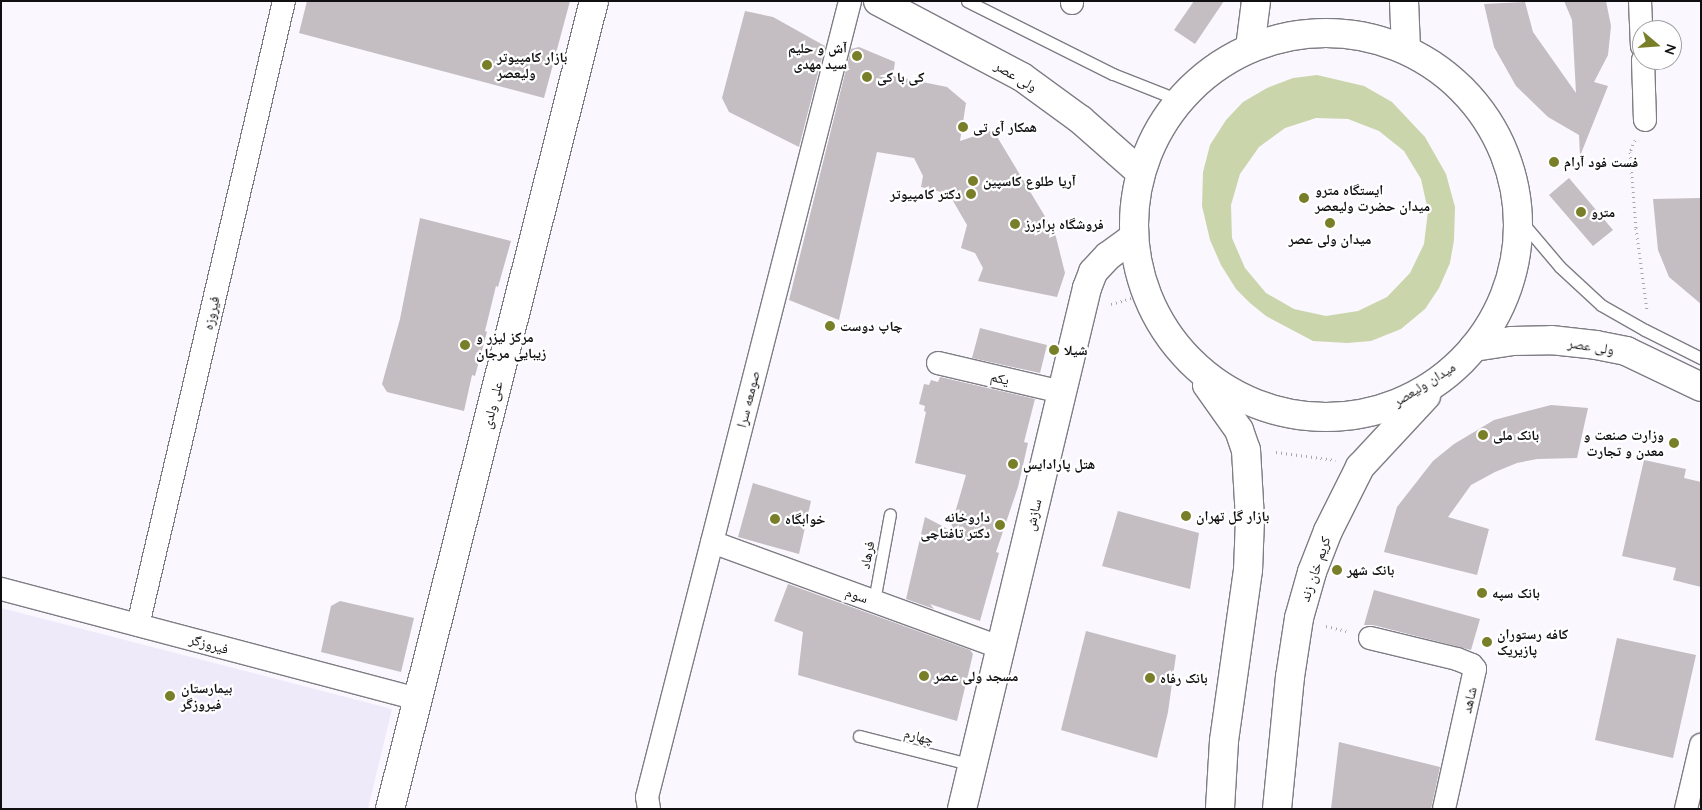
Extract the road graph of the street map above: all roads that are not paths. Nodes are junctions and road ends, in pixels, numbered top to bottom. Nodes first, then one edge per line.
1 (284, 1) edge
2 (594, 1) edge
3 (850, 1) edge
4 (878, 1) edge
5 (967, 1) edge
6 (1256, 1) edge
7 (1404, 1) edge
8 (1640, 1) edge
9 (1641, 20) edge
10 (1250, 48) junction
11 (1406, 48) junction
12 (1643, 70) edge
13 (1179, 100) junction
14 (1645, 120) road end
15 (1140, 172) junction
16 (1521, 221) junction
17 (1133, 238) junction
18 (1474, 347) junction
19 (1701, 358) edge
20 (938, 364) dead end
21 (1193, 366) junction
22 (1450, 372) junction
23 (1701, 387) edge
24 (1062, 392) junction
25 (890, 514) dead end
26 (712, 542) junction
27 (1, 589) edge
28 (874, 602) junction
29 (138, 625) junction
30 (1370, 638) road end
31 (1002, 648) junction
32 (418, 699) junction
33 (859, 736) dead end
34 (1701, 744) edge
35 (973, 765) junction
36 (648, 803) edge
37 (390, 809) edge
38 (962, 809) edge
39 (1220, 809) edge
40 (1277, 809) edge
41 (1444, 809) edge
42 (1686, 809) edge

1 - 29 street, فیروزه
2 - 32 main road, علی ولدی
3 - 26 street, صومعه سرا
4 - 15 main road, ولی عصر
5 - 13 lane
6 - 10 main road
7 - 11 main road
8 - 9 street
10 - 11 main road, میدان ولیعصر
10 - 13 main road, میدان ولیعصر
11 - 16 main road, میدان ولیعصر
12 - 14 street
13 - 15 main road, میدان ولیعصر
15 - 17 main road, میدان ولیعصر
16 - 18 main road, میدان ولیعصر
16 - 19 lane
17 - 21 main road, میدان ولیعصر
17 - 24 main road, سازش
18 - 22 main road, میدان ولیعصر
18 - 23 main road, ولی عصر
20 - 24 street, یکم
21 - 22 main road, میدان ولیعصر
21 - 39 main road
22 - 40 main road, کریم خان زند
24 - 31 main road, سازش
25 - 28 lane, فرهاد
26 - 28 street, سوم
26 - 36 street, صومعه سرا
27 - 29 street, فیروزگر
28 - 31 street, سوم
29 - 32 street, فیروزگر
30 - 41 street, شاهد
31 - 35 main road, سازش
32 - 37 main road, علی ولدی
33 - 35 lane, چهارم
34 - 42 street
35 - 38 main road, سازش

